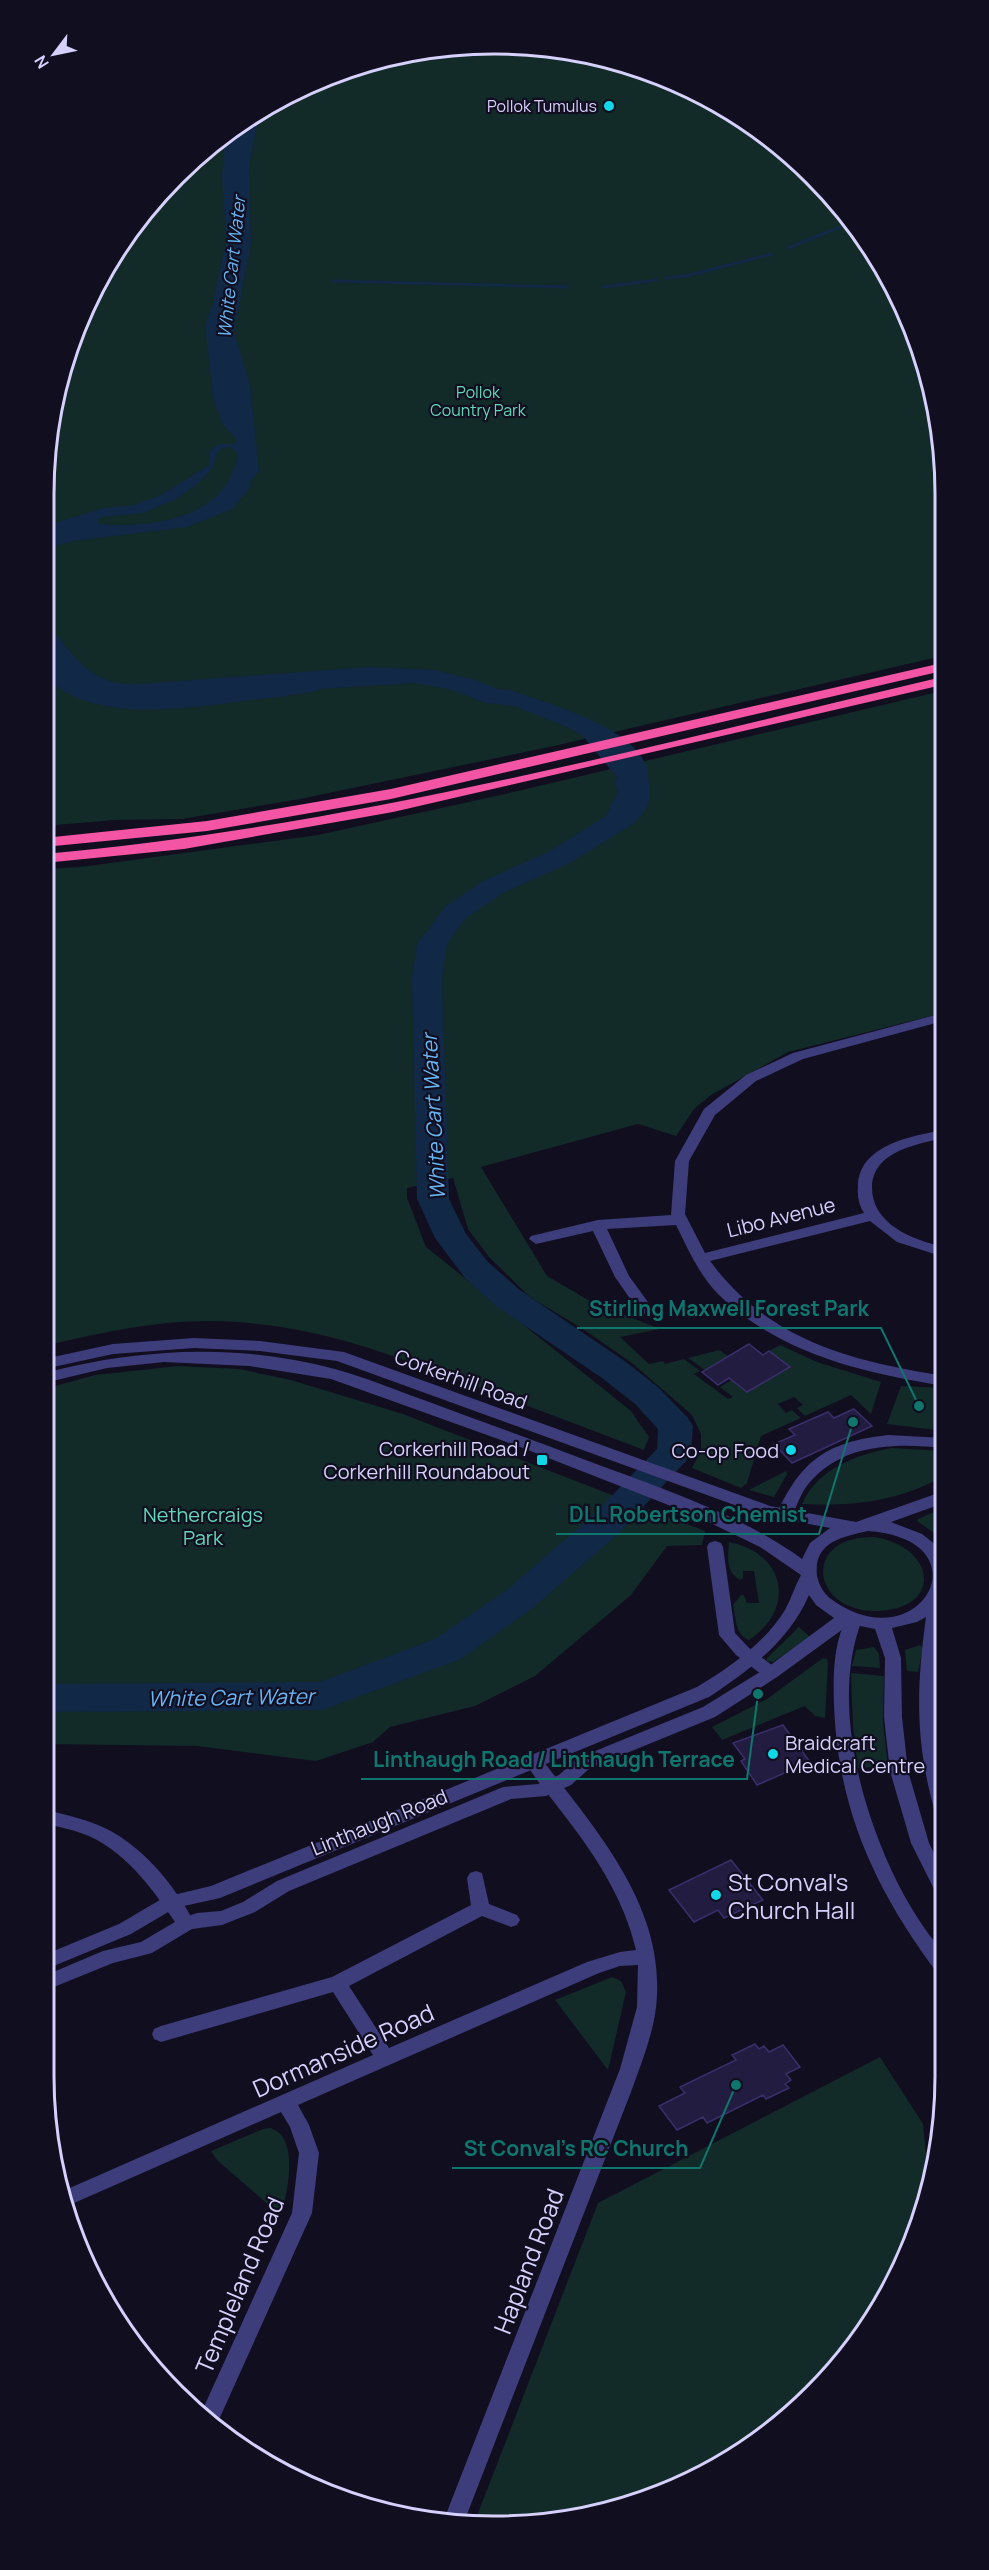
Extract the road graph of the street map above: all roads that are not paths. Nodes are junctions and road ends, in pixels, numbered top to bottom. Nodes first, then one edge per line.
1 (935, 669) edge
2 (935, 683) edge
3 (54, 834) edge
4 (134, 835) junction
5 (54, 842) edge
6 (54, 858) edge
7 (935, 1019) edge
8 (935, 1136) edge
9 (873, 1216) junction
10 (681, 1220) junction
11 (598, 1225) junction
12 (536, 1239) dead end
13 (935, 1249) edge
14 (700, 1259) junction
15 (645, 1309) dead end
16 (54, 1362) edge
17 (54, 1376) edge
18 (935, 1380) edge
19 (935, 1443) edge
20 (663, 1473) junction
21 (649, 1491) junction
22 (935, 1500) edge
23 (784, 1515) junction
24 (860, 1526) junction
25 (715, 1547) dead end
26 (935, 1555) edge
27 (807, 1574) junction
28 (935, 1597) edge
29 (851, 1618) junction
30 (882, 1623) junction
31 (935, 1627) edge
32 (753, 1659) junction
33 (771, 1673) junction
34 (534, 1762) junction
35 (935, 1778) edge
36 (552, 1786) junction
37 (54, 1819) edge
38 (935, 1873) edge
39 (476, 1878) dead end
40 (171, 1902) junction
41 (481, 1908) junction
42 (511, 1920) dead end
43 (186, 1923) junction
44 (935, 1955) edge
45 (646, 1957) junction
46 (54, 1959) edge
47 (54, 1980) edge
48 (337, 1983) junction
49 (161, 2034) dead end
50 (386, 2059) junction
51 (286, 2103) junction
52 (71, 2196) edge
53 (212, 2414) edge
54 (456, 2514) edge

1 - 4 highway
2 - 6 highway
3 - 4 highway
4 - 5 highway
7 - 10 street
8 - 9 street
9 - 13 street
9 - 14 street, Libo Avenue
10 - 11 street
10 - 14 street
11 - 12 street
11 - 15 street
14 - 18 street
16 - 20 street, Corkerhill Road
17 - 21 street, Corkerhill Road
19 - 23 street
20 - 21 street
20 - 23 street, Corkerhill Road
21 - 27 street, Corkerhill Road
22 - 24 street
23 - 24 street, Corkerhill Road
24 - 26 street
24 - 27 street
25 - 32 street
27 - 29 street
27 - 32 street, Linthaugh Road
28 - 30 street
29 - 30 street
29 - 33 street, Linthaugh Road
29 - 44 street
30 - 38 street
31 - 35 street
32 - 33 street
32 - 34 street, Linthaugh Road
33 - 36 street, Linthaugh Road
34 - 36 street, Hapland Road
34 - 40 street, Linthaugh Road
36 - 43 street, Linthaugh Road
36 - 45 street, Hapland Road
37 - 40 street
39 - 41 street
40 - 43 street
40 - 46 street, Linthaugh Road
41 - 42 street
41 - 48 street
43 - 47 street, Linthaugh Road
45 - 50 street, Dormanside Road
45 - 54 street, Hapland Road
48 - 49 street
48 - 50 street
50 - 51 street, Dormanside Road
51 - 52 street, Dormanside Road
51 - 53 street, Templeland Road

